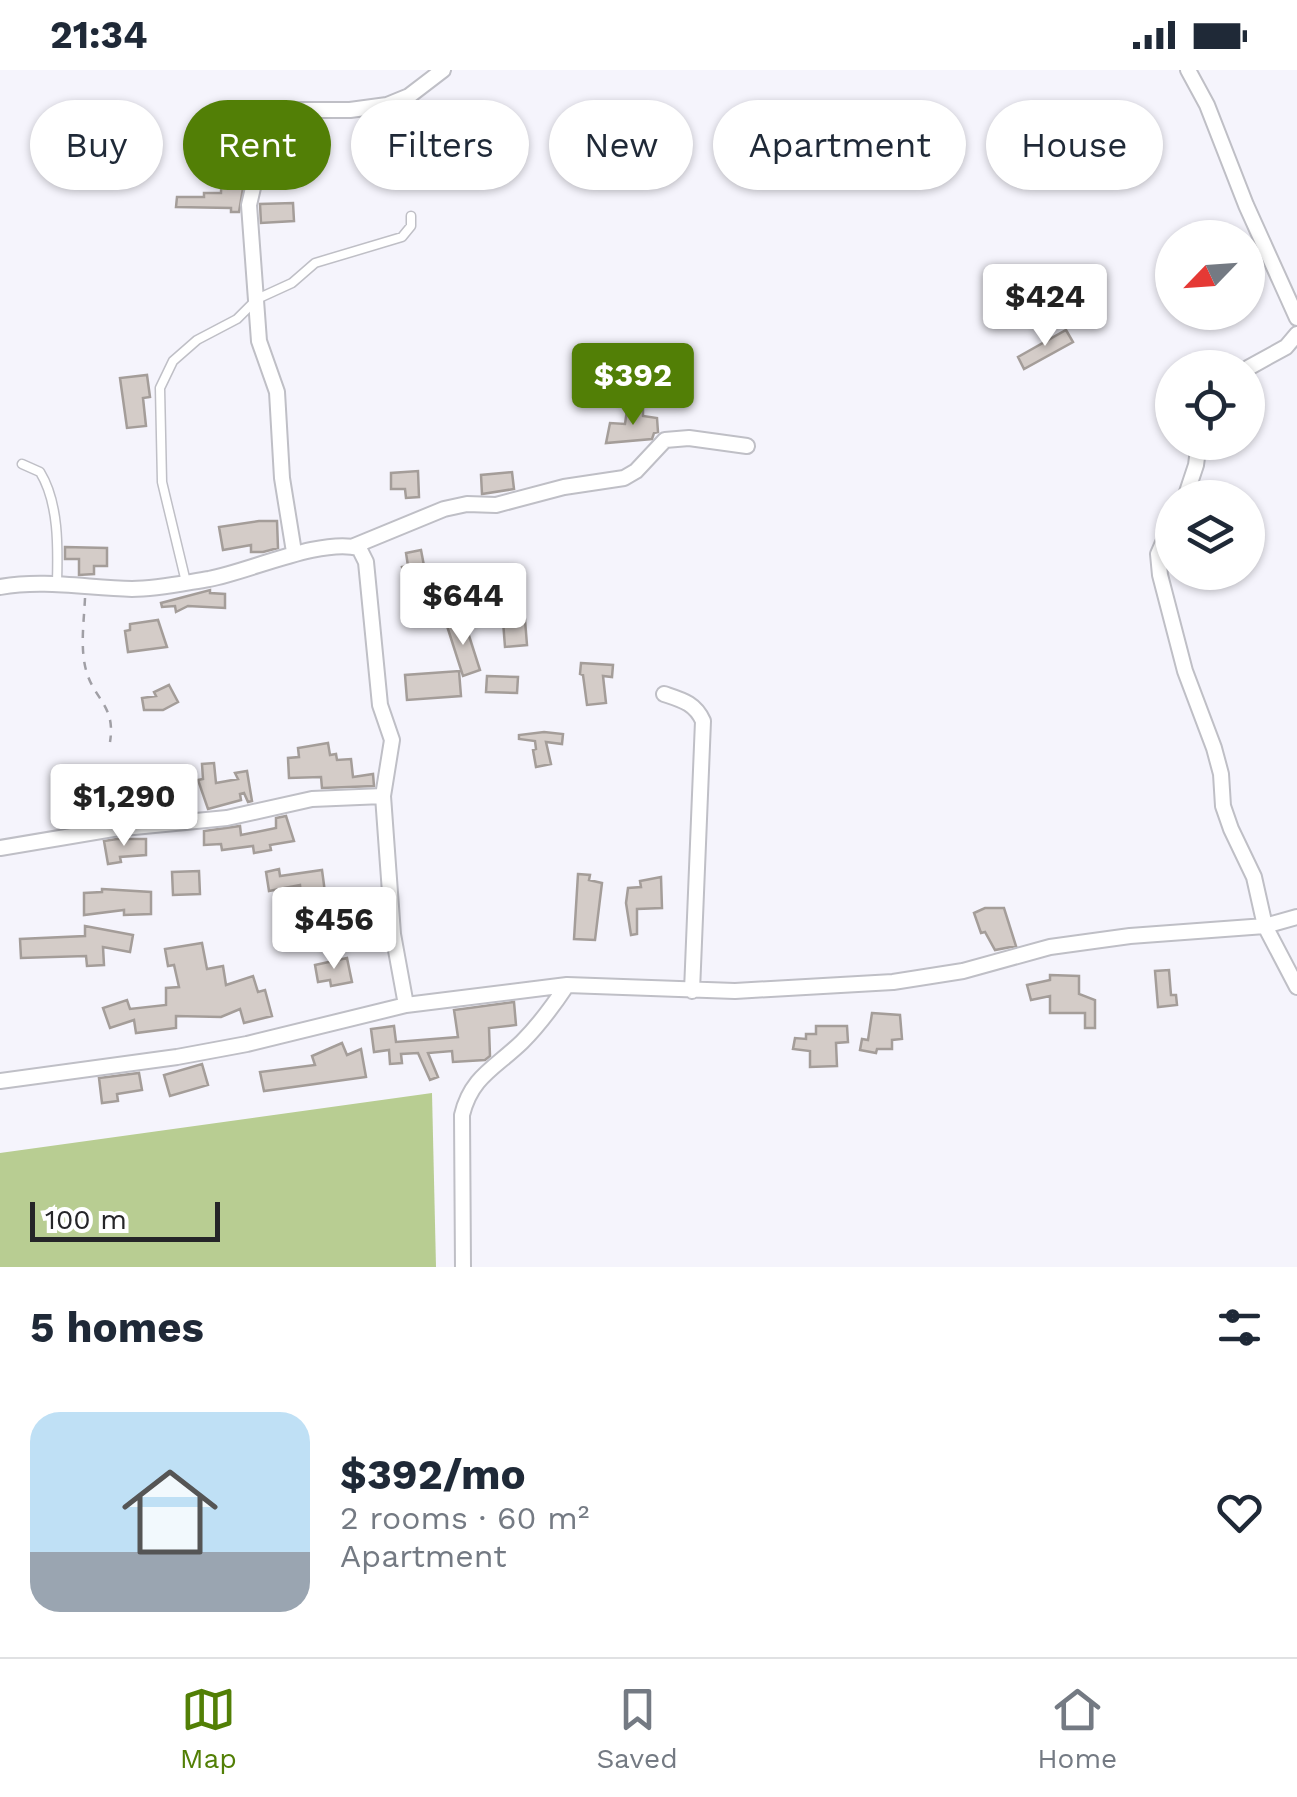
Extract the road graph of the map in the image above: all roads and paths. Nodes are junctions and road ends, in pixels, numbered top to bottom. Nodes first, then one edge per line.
1 (443, 70) edge
2 (1188, 70) edge
3 (412, 216) dead end
4 (257, 299) junction
5 (1297, 318) edge
6 (1297, 334) edge
7 (1265, 358) edge
8 (747, 446) dead end
9 (22, 464) dead end
10 (354, 546) junction
11 (294, 552) junction
12 (186, 582) junction
13 (57, 583) junction
14 (85, 586) junction
15 (0, 588) edge
16 (1164, 590) edge
17 (664, 694) dead end
18 (110, 742) dead end
19 (383, 796) junction
20 (0, 848) edge
21 (1297, 917) edge
22 (1265, 926) junction
23 (567, 986) junction
24 (1297, 987) edge
25 (692, 991) junction
26 (406, 1004) junction
27 (0, 1081) edge
28 (464, 1267) edge

1 - 4 street
2 - 5 street
3 - 4 lane
4 - 11 street
4 - 12 lane
6 - 7 street
8 - 10 street
9 - 13 lane
10 - 11 street
10 - 19 street
11 - 12 street
12 - 14 street
13 - 14 street
13 - 15 street
14 - 18 path
16 - 22 street
17 - 25 street
19 - 20 street
19 - 26 street
21 - 22 street
22 - 24 street
22 - 25 street
23 - 25 street
23 - 26 street
23 - 28 street
26 - 27 street

